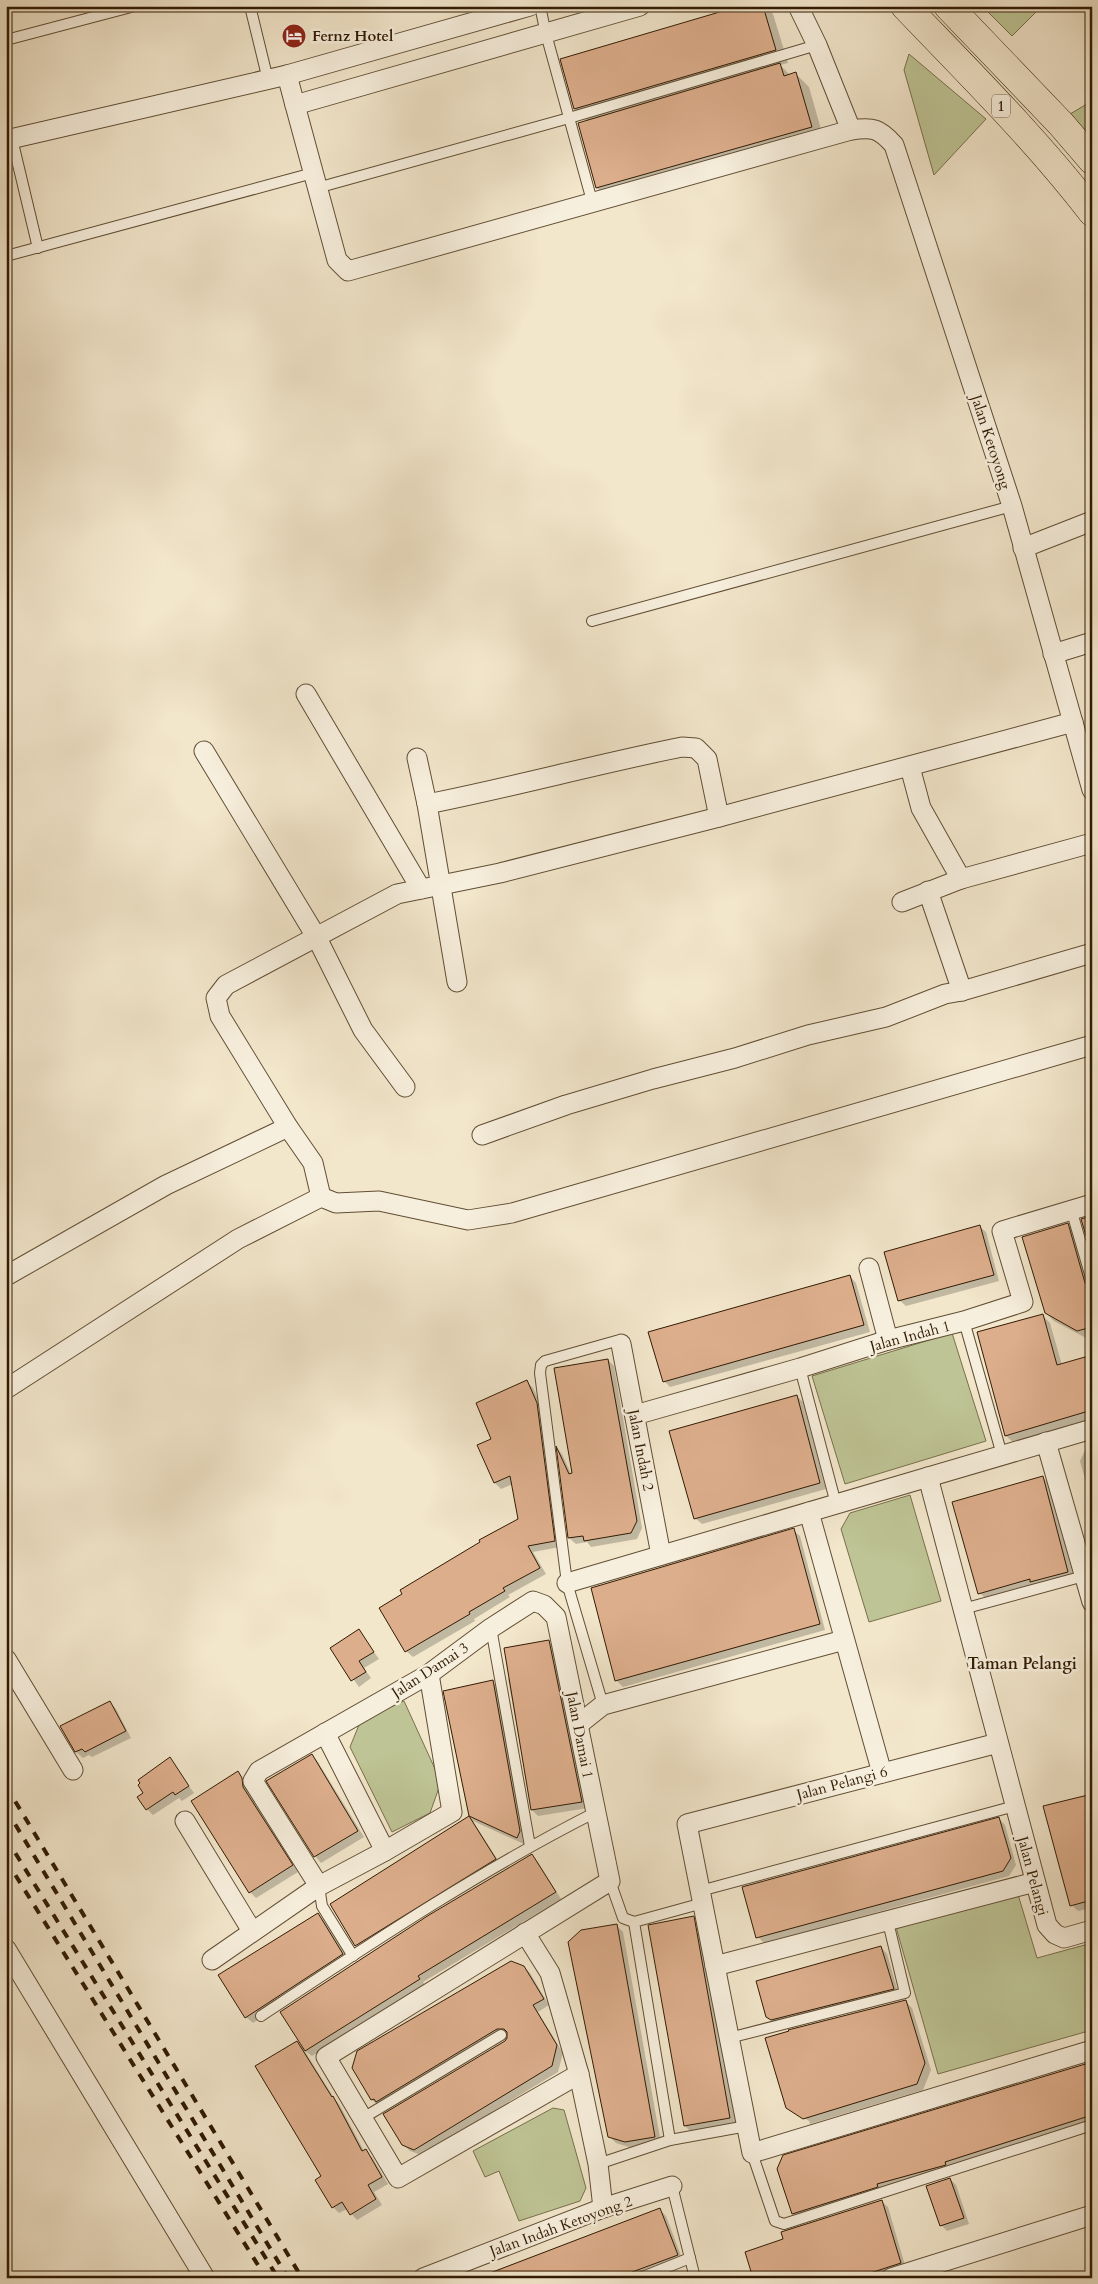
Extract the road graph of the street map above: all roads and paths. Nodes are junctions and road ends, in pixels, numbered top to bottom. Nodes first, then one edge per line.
1 (135, 6) edge
2 (250, 6) edge
3 (530, 6) edge
4 (540, 6) edge
5 (640, 6) edge
6 (798, 6) edge
7 (899, 6) edge
8 (905, 6) edge
9 (948, 6) edge
10 (925, 28) junction
11 (546, 34) junction
12 (6, 40) edge
13 (817, 45) junction
14 (287, 75) junction
15 (268, 80) junction
16 (295, 105) junction
17 (569, 118) junction
18 (1061, 124) junction
19 (1092, 129) edge
20 (852, 130) junction
21 (9, 140) edge
22 (1092, 160) edge
23 (1067, 180) junction
24 (315, 181) junction
25 (592, 201) junction
26 (1092, 212) edge
27 (38, 248) junction
28 (6, 256) edge
29 (1012, 506) junction
30 (1092, 521) edge
31 (1023, 548) junction
32 (592, 621) dead end
33 (1092, 642) edge
34 (1054, 654) junction
35 (306, 694) dead end
36 (1073, 722) junction
37 (204, 751) dead end
38 (417, 758) dead end
39 (910, 767) junction
40 (1092, 790) edge
41 (428, 804) junction
42 (720, 817) junction
43 (1092, 842) edge
44 (961, 879) junction
45 (442, 885) junction
46 (422, 889) junction
47 (928, 891) junction
48 (902, 902) dead end
49 (317, 938) junction
50 (1092, 953) edge
51 (458, 982) dead end
52 (962, 991) junction
53 (1092, 1044) edge
54 (405, 1087) dead end
55 (288, 1127) junction
56 (482, 1135) dead end
57 (321, 1197) junction
58 (1092, 1204) edge
59 (1071, 1209) junction
60 (869, 1268) dead end
61 (6, 1276) edge
62 (1092, 1281) edge
63 (964, 1321) junction
64 (888, 1340) junction
65 (622, 1344) joint
66 (800, 1368) junction
67 (6, 1389) edge
68 (635, 1415) junction
69 (1092, 1429) edge
70 (1046, 1442) junction
71 (1002, 1455) junction
72 (928, 1477) junction
73 (836, 1504) junction
74 (809, 1512) junction
75 (661, 1555) junction
76 (1084, 1576) junction
77 (567, 1583) junction
78 (533, 1601) joint
79 (1092, 1602) edge
80 (963, 1608) junction
81 (491, 1628) junction
82 (844, 1640) junction
83 (6, 1659) edge
84 (429, 1674) junction
85 (603, 1705) junction
86 (579, 1724) junction
87 (325, 1733) junction
88 (998, 1743) junction
89 (73, 1770) dead end
90 (882, 1773) junction
91 (1014, 1806) junction
92 (596, 1812) junction
93 (186, 1822) dead end
94 (530, 1846) junction
95 (385, 1851) junction
96 (610, 1881) junction
97 (1035, 1882) junction
98 (319, 1886) junction
99 (701, 1897) junction
100 (634, 1922) junction
101 (888, 1922) junction
102 (1092, 1930) edge
103 (252, 1931) junction
104 (525, 1934) junction
105 (6, 1949) edge
106 (353, 1956) junction
107 (212, 1960) dead end
108 (715, 1966) junction
109 (261, 2016) dead end
110 (501, 2035) dead end
111 (729, 2038) junction
112 (1092, 2050) edge
113 (579, 2074) junction
114 (363, 2118) junction
115 (1092, 2125) edge
116 (747, 2126) junction
117 (670, 2140) junction
118 (752, 2153) junction
119 (598, 2164) junction
120 (672, 2186) joint
121 (603, 2208) junction
122 (1092, 2215) edge
123 (690, 2258) junction
124 (204, 2278) edge
125 (423, 2278) edge
126 (640, 2278) edge
127 (695, 2278) edge
128 (891, 2278) edge

1 - 12 lane
2 - 15 lane
3 - 14 street
4 - 11 lane
5 - 11 street
6 - 13 street
7 - 10 street
8 - 10 main road, 1
9 - 18 main road, 1
10 - 23 main road, 1
11 - 16 street
11 - 17 lane
13 - 17 lane
13 - 20 street
14 - 15 street
14 - 16 street
15 - 21 street
16 - 24 street
17 - 24 lane
17 - 25 lane
18 - 19 main road
18 - 22 main road, 1
18 - 23 main road
20 - 25 street, Jalan Ketoyong
20 - 29 street, Jalan Ketoyong
21 - 27 lane
23 - 26 main road, 1
24 - 25 street, Jalan Ketoyong
24 - 27 lane
27 - 28 lane
29 - 31 street, Jalan Ketoyong
29 - 32 lane
30 - 31 street
31 - 34 street, Jalan Ketoyong
33 - 34 street
34 - 36 street, Jalan Ketoyong
35 - 46 street
36 - 39 street
36 - 40 street, Jalan Ketoyong
37 - 49 street
38 - 41 street
39 - 42 street
39 - 44 street
41 - 42 street
41 - 45 street
42 - 45 street
43 - 44 street
44 - 47 street
45 - 46 street
45 - 51 street
46 - 49 street
47 - 48 street
47 - 52 street
49 - 54 street
49 - 55 street
50 - 52 street
52 - 56 street
53 - 57 street
55 - 57 street
55 - 61 street
57 - 67 street
58 - 59 street, Jalan Indah 1
59 - 62 lane
59 - 63 street, Jalan Indah 1
60 - 64 street
63 - 64 street, Jalan Indah 1
63 - 71 lane
64 - 66 street, Jalan Indah 1
65 - 68 street, Jalan Indah 2
65 - 77 lane
66 - 68 street, Jalan Indah 1
66 - 73 lane
68 - 75 street, Jalan Indah 2
69 - 70 street
70 - 71 street
70 - 76 street
71 - 72 street
72 - 73 street
72 - 80 street, Jalan Pelangi
73 - 74 street
74 - 75 street
74 - 82 street
75 - 77 street
76 - 79 street
76 - 80 lane
77 - 85 lane
78 - 81 street, Jalan Damai 3
78 - 86 street, Jalan Damai 1
80 - 88 street, Jalan Pelangi
81 - 84 street, Jalan Damai 3
81 - 94 lane
82 - 85 street
82 - 90 street
83 - 89 street
84 - 87 street, Jalan Damai 3
84 - 95 street
85 - 86 street
86 - 92 street, Jalan Damai 1
87 - 95 street
87 - 98 street, Jalan Damai 3
88 - 90 street, Jalan Pelangi 6
88 - 91 street, Jalan Pelangi
90 - 99 street, Jalan Pelangi 6
91 - 97 street, Jalan Pelangi
91 - 99 lane
92 - 94 lane
92 - 96 street, Jalan Damai 1
93 - 103 street
94 - 106 lane
95 - 98 street
96 - 100 lane
96 - 104 street
97 - 101 street
97 - 102 street, Jalan Pelangi
98 - 103 street
98 - 106 lane
99 - 100 lane
99 - 108 street
100 - 117 lane
101 - 108 street
101 - 111 lane
103 - 107 street
104 - 113 street
104 - 114 street
105 - 124 street
106 - 109 lane
108 - 111 street
110 - 114 lane
111 - 116 street
112 - 118 street
113 - 114 street
113 - 119 street
115 - 118 lane
116 - 117 lane
116 - 118 street
117 - 119 lane
119 - 121 street
120 - 121 street, Jalan Indah Ketoyong 2
120 - 123 lane
121 - 125 street, Jalan Indah Ketoyong 2
122 - 128 street
123 - 126 lane
123 - 127 lane

